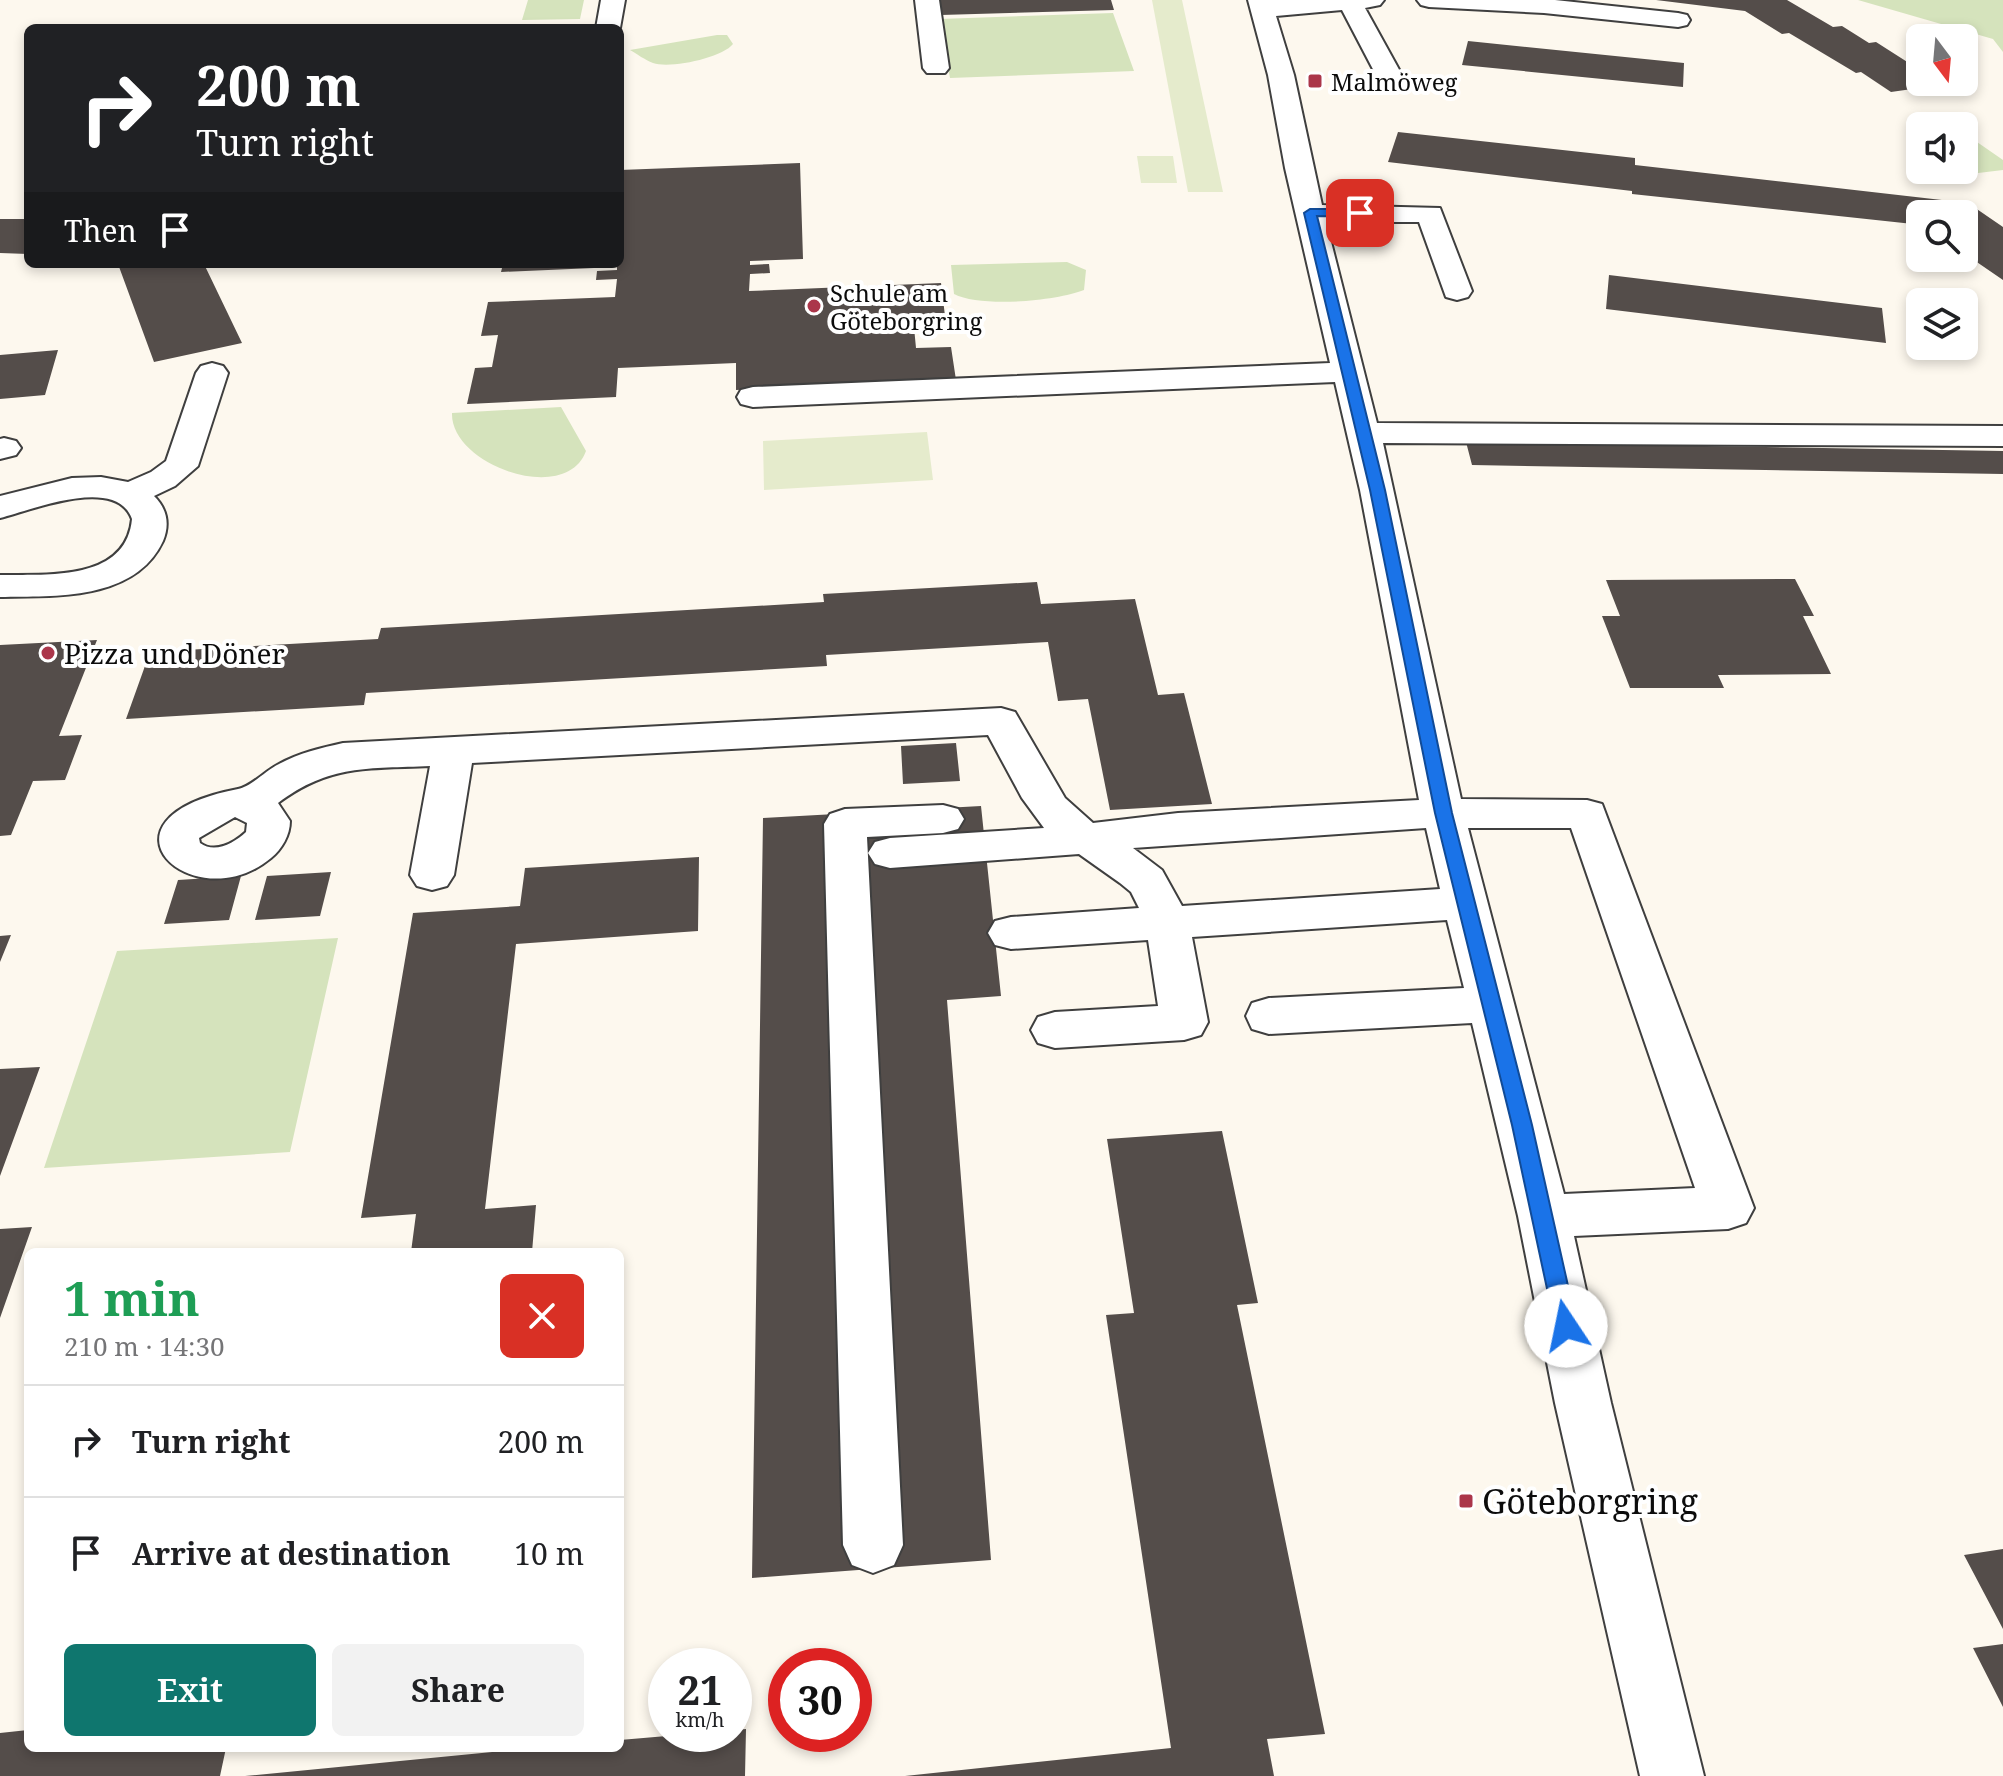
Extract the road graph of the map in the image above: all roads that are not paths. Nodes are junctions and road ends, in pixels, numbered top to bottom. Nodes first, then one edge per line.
1 (613, 0) edge
2 (927, 0) edge
3 (1372, 0) edge
4 (1429, 0) edge
5 (1349, 1) edge
6 (1262, 5) edge
7 (1678, 20) dead end
8 (609, 24) edge
9 (936, 68) dead end
10 (1389, 75) dead end
11 (1310, 213) junction
12 (1457, 291) dead end
13 (1350, 372) junction
14 (212, 373) dead end
15 (753, 397) dead end
16 (1364, 433) junction
17 (2003, 436) edge
18 (129, 494) junction
19 (0, 507) edge
20 (0, 586) edge
21 (453, 752) junction
22 (248, 805) dead end
23 (1443, 813) junction
24 (1067, 826) junction
25 (890, 853) dead end
26 (432, 875) dead end
27 (1466, 903) junction
28 (1166, 923) junction
29 (1011, 933) dead end
30 (1493, 1004) junction
31 (1269, 1016) dead end
32 (1055, 1030) dead end
33 (1544, 1216) junction
34 (873, 1545) dead end
35 (1672, 1776) edge

1 - 8 street
2 - 9 street
3 - 5 street
4 - 7 street
5 - 6 street
5 - 10 street
6 - 11 street
11 - 12 street
11 - 13 street
13 - 15 street
13 - 16 street
14 - 18 street
16 - 17 street
16 - 23 street
18 - 19 street
18 - 20 street
21 - 22 street
21 - 24 street
21 - 26 street
23 - 24 street
23 - 27 street
23 - 33 street
24 - 25 street
24 - 28 street
24 - 34 street
27 - 28 street
27 - 30 street
28 - 29 street
28 - 32 street
30 - 31 street
30 - 33 street
33 - 35 street

